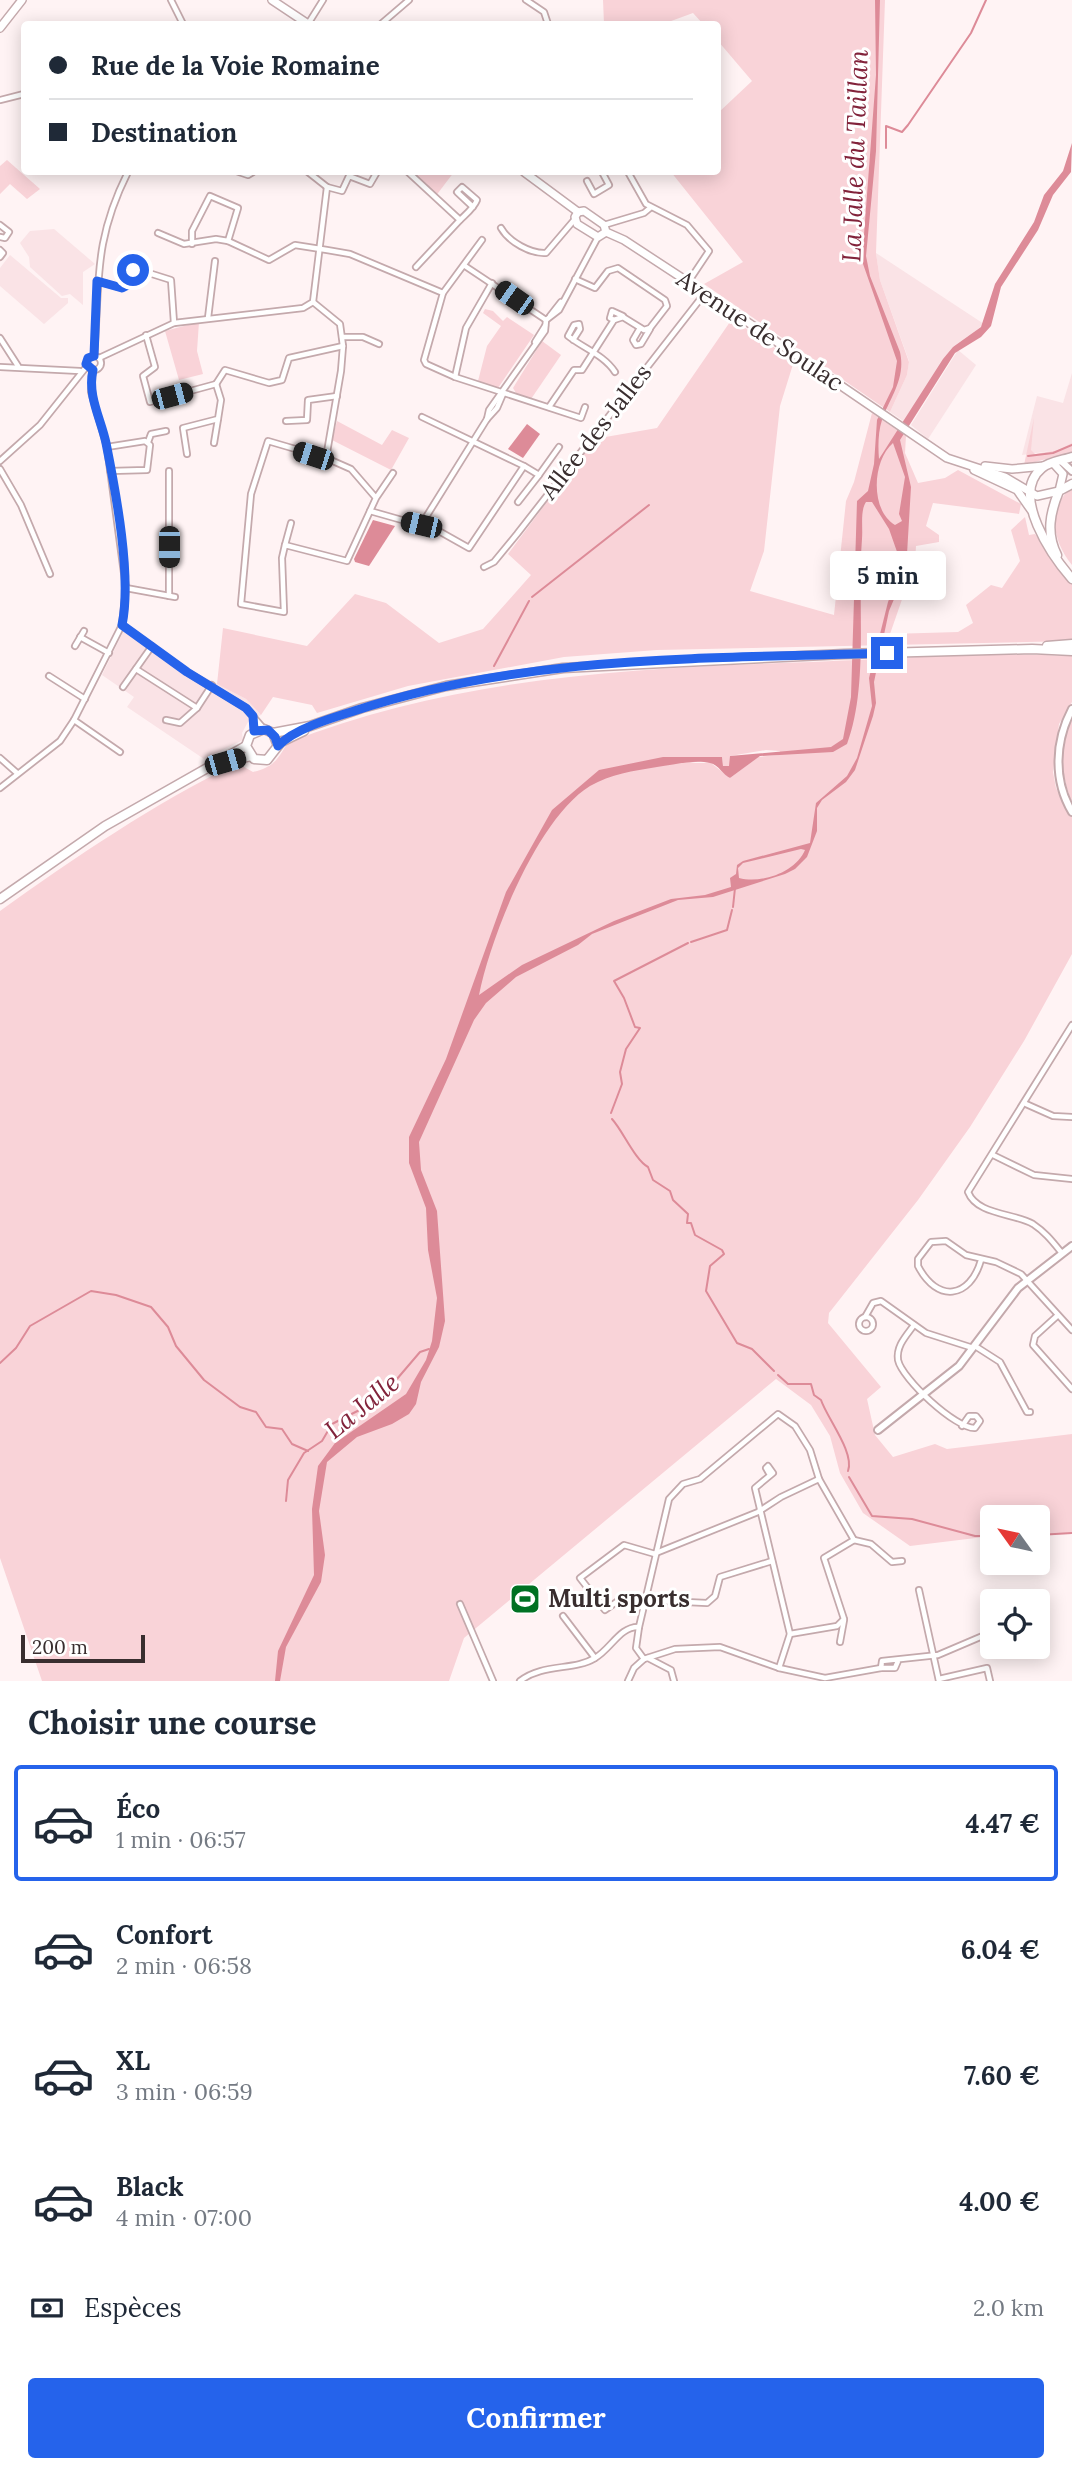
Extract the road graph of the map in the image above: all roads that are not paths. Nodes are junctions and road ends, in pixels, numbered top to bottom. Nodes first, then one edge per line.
1 (22, 0) edge
2 (172, 0) edge
3 (272, 0) edge
4 (323, 0) edge
5 (409, 0) edge
6 (526, 0) edge
7 (182, 21) edge
8 (304, 21) edge
9 (310, 21) edge
10 (384, 21) edge
11 (547, 21) edge
12 (0, 29) edge
13 (21, 95) edge
14 (0, 100) edge
15 (127, 175) edge
16 (312, 175) edge
17 (375, 175) edge
18 (411, 175) edge
19 (528, 175) edge
20 (604, 175) edge
21 (630, 175) edge
22 (587, 181) dead end
23 (327, 187) junction
24 (473, 207) junction
25 (650, 208) junction
26 (576, 216) junction
27 (460, 220) junction
28 (0, 227) edge
29 (501, 228) dead end
30 (605, 228) junction
31 (158, 233) dead end
32 (598, 237) junction
33 (0, 239) edge
34 (482, 240) dead end
35 (228, 241) junction
36 (192, 244) junction
37 (319, 248) junction
38 (1, 253) edge
39 (9, 257) dead end
40 (215, 261) dead end
41 (465, 266) junction
42 (416, 267) dead end
43 (575, 279) junction
44 (97, 281) junction
45 (688, 282) junction
46 (492, 283) junction
47 (443, 293) junction
48 (705, 293) junction
49 (313, 302) junction
50 (623, 317) junction
51 (208, 318) junction
52 (614, 320) junction
53 (547, 321) junction
54 (174, 323) junction
55 (640, 328) junction
56 (650, 328) junction
57 (146, 335) junction
58 (342, 337) junction
59 (0, 338) edge
60 (573, 340) dead end
61 (379, 344) dead end
62 (343, 346) junction
63 (593, 352) junction
64 (96, 357) junction
65 (87, 366) junction
66 (0, 367) edge
67 (18, 367) junction
68 (93, 370) junction
69 (80, 371) junction
70 (615, 372) dead end
71 (455, 377) junction
72 (216, 384) junction
73 (503, 393) junction
74 (337, 396) junction
75 (549, 407) junction
76 (585, 407) dead end
77 (422, 416) dead end
78 (218, 419) junction
79 (286, 421) dead end
80 (166, 431) dead end
81 (148, 442) junction
82 (472, 442) junction
83 (214, 443) dead end
84 (926, 444) junction
85 (107, 447) junction
86 (559, 447) dead end
87 (187, 454) dead end
88 (1072, 457) edge
89 (328, 459) junction
90 (0, 461) edge
91 (1057, 462) junction
92 (964, 465) junction
93 (1044, 466) junction
94 (524, 467) junction
95 (0, 469) edge
96 (110, 471) junction
97 (169, 471) dead end
98 (1072, 471) edge
99 (393, 473) dead end
100 (539, 475) junction
101 (1072, 484) edge
102 (1059, 491) junction
103 (1031, 493) junction
104 (376, 498) junction
105 (518, 502) dead end
106 (368, 514) junction
107 (1035, 518) junction
108 (291, 523) dead end
109 (421, 525) junction
110 (285, 545) junction
111 (484, 567) dead end
112 (1072, 573) edge
113 (50, 574) dead end
114 (1072, 579) edge
115 (126, 588) junction
116 (122, 625) junction
117 (84, 631) dead end
118 (80, 637) junction
119 (75, 646) dead end
120 (152, 646) junction
121 (1072, 647) edge
122 (1032, 649) junction
123 (109, 653) junction
124 (136, 669) junction
125 (49, 676) dead end
126 (212, 685) junction
127 (122, 687) dead end
128 (85, 699) junction
129 (197, 708) junction
130 (1072, 709) edge
131 (253, 716) junction
132 (74, 720) junction
133 (166, 720) dead end
134 (310, 726) junction
135 (254, 731) junction
136 (268, 731) junction
137 (246, 746) junction
138 (278, 746) junction
139 (120, 752) dead end
140 (251, 756) junction
141 (0, 758) edge
142 (210, 767) junction
143 (17, 773) junction
144 (0, 788) edge
145 (1072, 812) edge
146 (0, 899) edge
147 (1072, 1025) edge
148 (1070, 1033) edge
149 (1026, 1104) junction
150 (1072, 1117) edge
151 (993, 1155) junction
152 (1072, 1179) edge
153 (1072, 1246) edge
154 (1062, 1252) junction
155 (981, 1260) junction
156 (1026, 1280) junction
157 (1056, 1316) junction
158 (865, 1317) dead end
159 (914, 1325) junction
160 (1072, 1330) edge
161 (974, 1348) junction
162 (1072, 1389) edge
163 (924, 1395) junction
164 (1030, 1412) dead end
165 (962, 1426) dead end
166 (878, 1430) dead end
167 (770, 1475) dead end
168 (819, 1479) junction
169 (758, 1512) junction
170 (854, 1539) junction
171 (655, 1554) junction
172 (772, 1561) junction
173 (902, 1561) dead end
174 (919, 1590) dead end
175 (644, 1600) junction
176 (460, 1604) dead end
177 (563, 1616) dead end
178 (844, 1619) junction
179 (639, 1627) junction
180 (790, 1634) junction
181 (980, 1637) edge
182 (840, 1642) dead end
183 (933, 1656) junction
184 (595, 1658) junction
185 (646, 1659) junction
186 (779, 1668) junction
187 (939, 1680) edge
188 (493, 1681) edge
189 (520, 1681) edge
190 (628, 1681) edge
191 (674, 1681) edge
192 (990, 1681) edge

1 - 12 main road
2 - 7 street
3 - 8 main road
4 - 9 street
5 - 10 street
6 - 11 street
13 - 14 street
15 - 44 street
16 - 23 street
17 - 23 street
18 - 27 street
19 - 26 main road, Avenue de Soulac
20 - 22 street
21 - 25 street
23 - 37 street
24 - 24 street
24 - 27 street
25 - 30 street
25 - 45 street
26 - 29 street
26 - 30 main road, Avenue de Soulac
26 - 32 main road, Avenue de Soulac
27 - 42 street
28 - 33 street
30 - 32 main road
30 - 45 main road, Avenue de Soulac
31 - 36 street
32 - 43 street
34 - 41 street
35 - 36 street
35 - 36 street
35 - 37 street
37 - 47 street
37 - 49 street
38 - 39 street
40 - 51 street
41 - 46 street
41 - 47 street
43 - 53 street
43 - 56 street
44 - 54 street
44 - 64 street
45 - 48 main road, Avenue de Soulac
46 - 53 street
46 - 71 street
47 - 71 street
48 - 84 main road, Avenue de Soulac
48 - 111 street, Allée des Jalles
49 - 51 street
49 - 58 street
50 - 52 street
50 - 52 street
50 - 55 street
51 - 54 street
52 - 63 street
53 - 73 street
54 - 57 street
55 - 56 street
55 - 56 street
57 - 64 street
57 - 72 street
58 - 61 street
58 - 62 street
59 - 67 street
60 - 63 street
62 - 72 street
62 - 74 street
63 - 70 street
63 - 75 street
64 - 65 street
64 - 68 street
65 - 68 street
65 - 69 street
66 - 67 street
67 - 69 street
68 - 85 street
69 - 90 street
71 - 73 street
72 - 78 street
73 - 75 street
73 - 82 street
74 - 79 street
74 - 89 street
75 - 76 street
77 - 82 street
78 - 83 street
78 - 87 street
80 - 81 street
81 - 85 street
81 - 96 street
82 - 94 street
82 - 109 street
84 - 92 main road
84 - 93 main road
85 - 96 street
86 - 100 street
88 - 91 main road
89 - 104 street
89 - 110 street
91 - 93 main road
91 - 98 street
91 - 102 main road
92 - 103 main road
92 - 107 main road
93 - 103 main road
94 - 100 street
94 - 109 street
95 - 113 street
96 - 115 street
97 - 115 street
99 - 104 street
100 - 105 street
101 - 102 main road
102 - 103 main road
102 - 112 main road
103 - 107 main road
104 - 106 street
106 - 109 street
106 - 110 street
107 - 114 main road
108 - 110 street
115 - 116 street
116 - 120 street
116 - 123 street
117 - 118 street
118 - 119 street
118 - 123 street
120 - 124 street
120 - 126 street
121 - 122 main road
121 - 122 main road
122 - 134 main road
123 - 128 street
124 - 127 street
124 - 129 street
125 - 128 street
126 - 129 street
126 - 131 street
128 - 132 street
129 - 133 street
130 - 145 street
131 - 135 street
131 - 136 street
132 - 139 street
132 - 143 street
134 - 136 main road
134 - 138 main road
135 - 136 main road
135 - 137 main road
136 - 138 main road
137 - 140 main road
137 - 142 main road
138 - 140 main road
140 - 142 main road
141 - 143 street
142 - 146 main road
143 - 144 street
147 - 148 street
148 - 149 street
149 - 150 street
149 - 151 street
151 - 152 street
151 - 154 street
153 - 154 street
154 - 156 street
155 - 155 street
155 - 156 street
156 - 157 street
156 - 161 street
157 - 160 street
157 - 162 street
158 - 159 street
159 - 161 street
159 - 163 street
161 - 163 street
161 - 164 street
163 - 165 street
163 - 166 street
167 - 169 street
168 - 169 street
168 - 170 street
168 - 171 street
169 - 171 street
169 - 172 street
170 - 173 street
170 - 178 street
171 - 175 street
171 - 175 street
172 - 175 street
172 - 180 street
174 - 183 street
175 - 179 street
176 - 188 street
177 - 184 street
178 - 180 street
178 - 182 street
179 - 184 street
179 - 185 street
180 - 186 street
181 - 183 street
183 - 186 street
183 - 187 street
184 - 189 street
185 - 186 street
185 - 190 street
185 - 191 street
187 - 192 street

